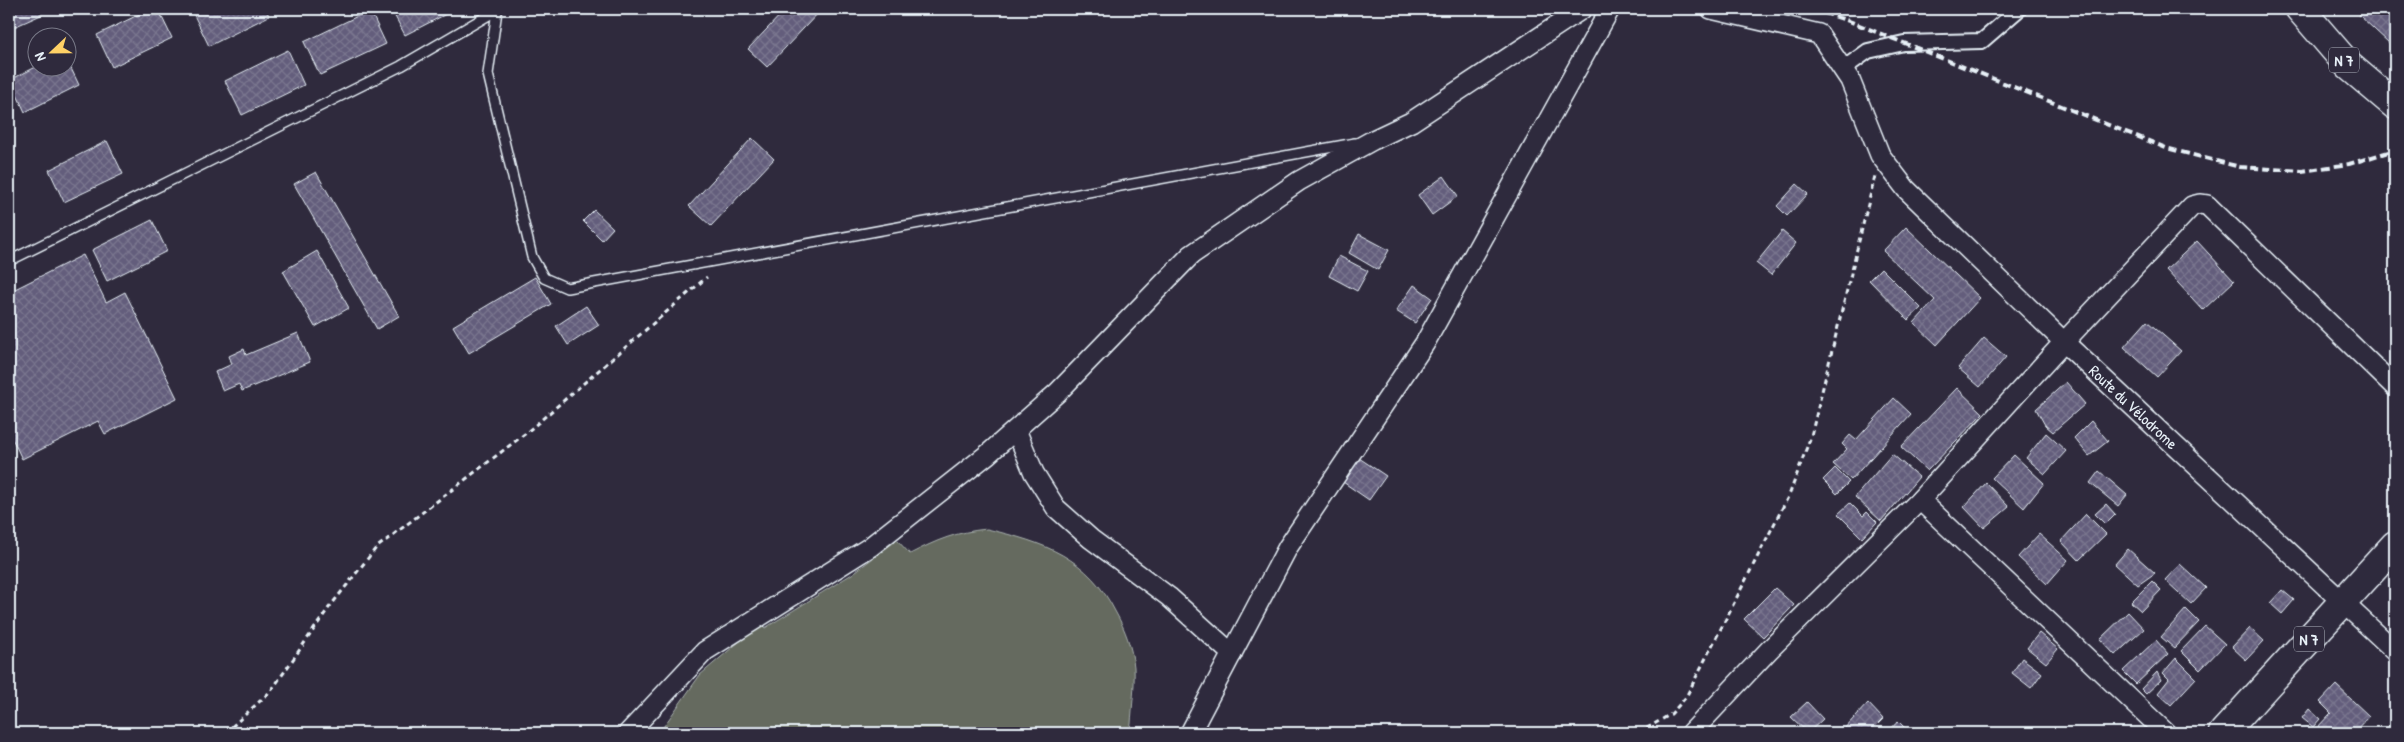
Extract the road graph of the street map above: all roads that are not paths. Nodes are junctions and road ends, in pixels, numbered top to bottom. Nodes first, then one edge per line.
1 (1582, 9) edge
2 (1610, 9) edge
3 (1711, 9) edge
4 (2019, 9) edge
5 (2300, 9) edge
6 (498, 10) edge
7 (1843, 69) junction
8 (2395, 105) edge
9 (1373, 140) junction
10 (9, 261) edge
11 (2064, 342) junction
12 (2395, 387) edge
13 (1016, 430) junction
14 (1920, 500) junction
15 (2395, 545) edge
16 (2343, 602) junction
17 (2395, 651) edge
18 (1232, 654) junction
19 (628, 733) edge
20 (1190, 733) edge
21 (1691, 733) edge
22 (2166, 733) edge
23 (2223, 733) edge

1 - 9 street
2 - 18 street
3 - 7 street, Route du Vélodrome
4 - 7 street
5 - 8 main road, N 7
6 - 9 lane
6 - 10 lane
7 - 11 street, Route du Vélodrome
9 - 13 street
11 - 12 street
11 - 14 street
11 - 16 street, Route du Vélodrome
13 - 18 street
13 - 19 street
14 - 21 street
14 - 22 street
15 - 16 main road, N 7
16 - 17 street, Route du Vélodrome
16 - 23 main road, N 7
18 - 20 street

